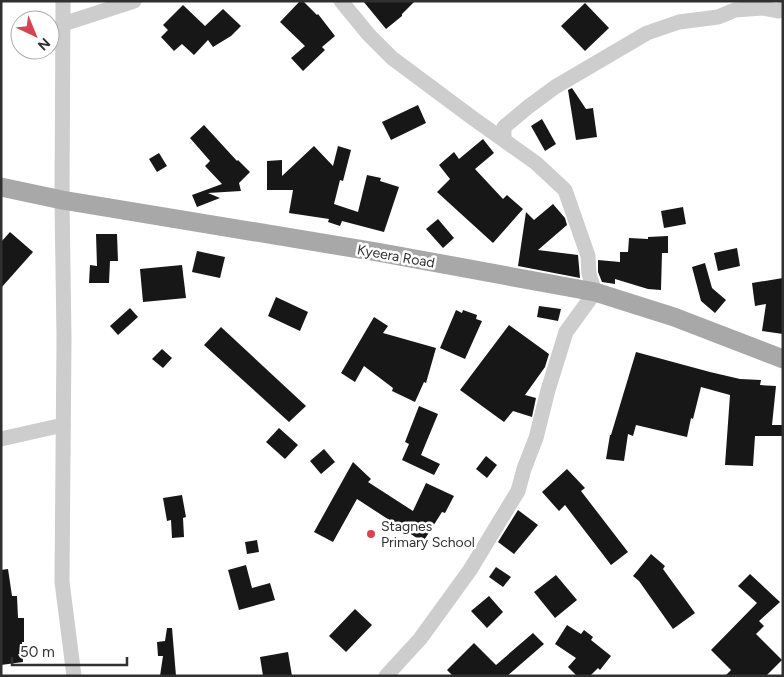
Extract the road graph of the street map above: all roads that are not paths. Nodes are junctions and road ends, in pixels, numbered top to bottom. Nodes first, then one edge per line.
1 (62, 1) edge
2 (134, 1) edge
3 (341, 1) edge
4 (783, 9) edge
5 (63, 24) junction
6 (504, 139) junction
7 (1, 187) edge
8 (62, 200) junction
9 (595, 292) junction
10 (783, 358) edge
11 (63, 425) junction
12 (1, 439) edge
13 (74, 676) edge
14 (386, 676) edge

1 - 5 street
2 - 5 street
3 - 6 street
4 - 6 street
5 - 8 street
6 - 9 street
7 - 8 main road, Kyeera Road
8 - 9 main road, Kyeera Road
8 - 11 street
9 - 10 main road, Kyeera Road
9 - 14 street
11 - 12 street
11 - 13 street

